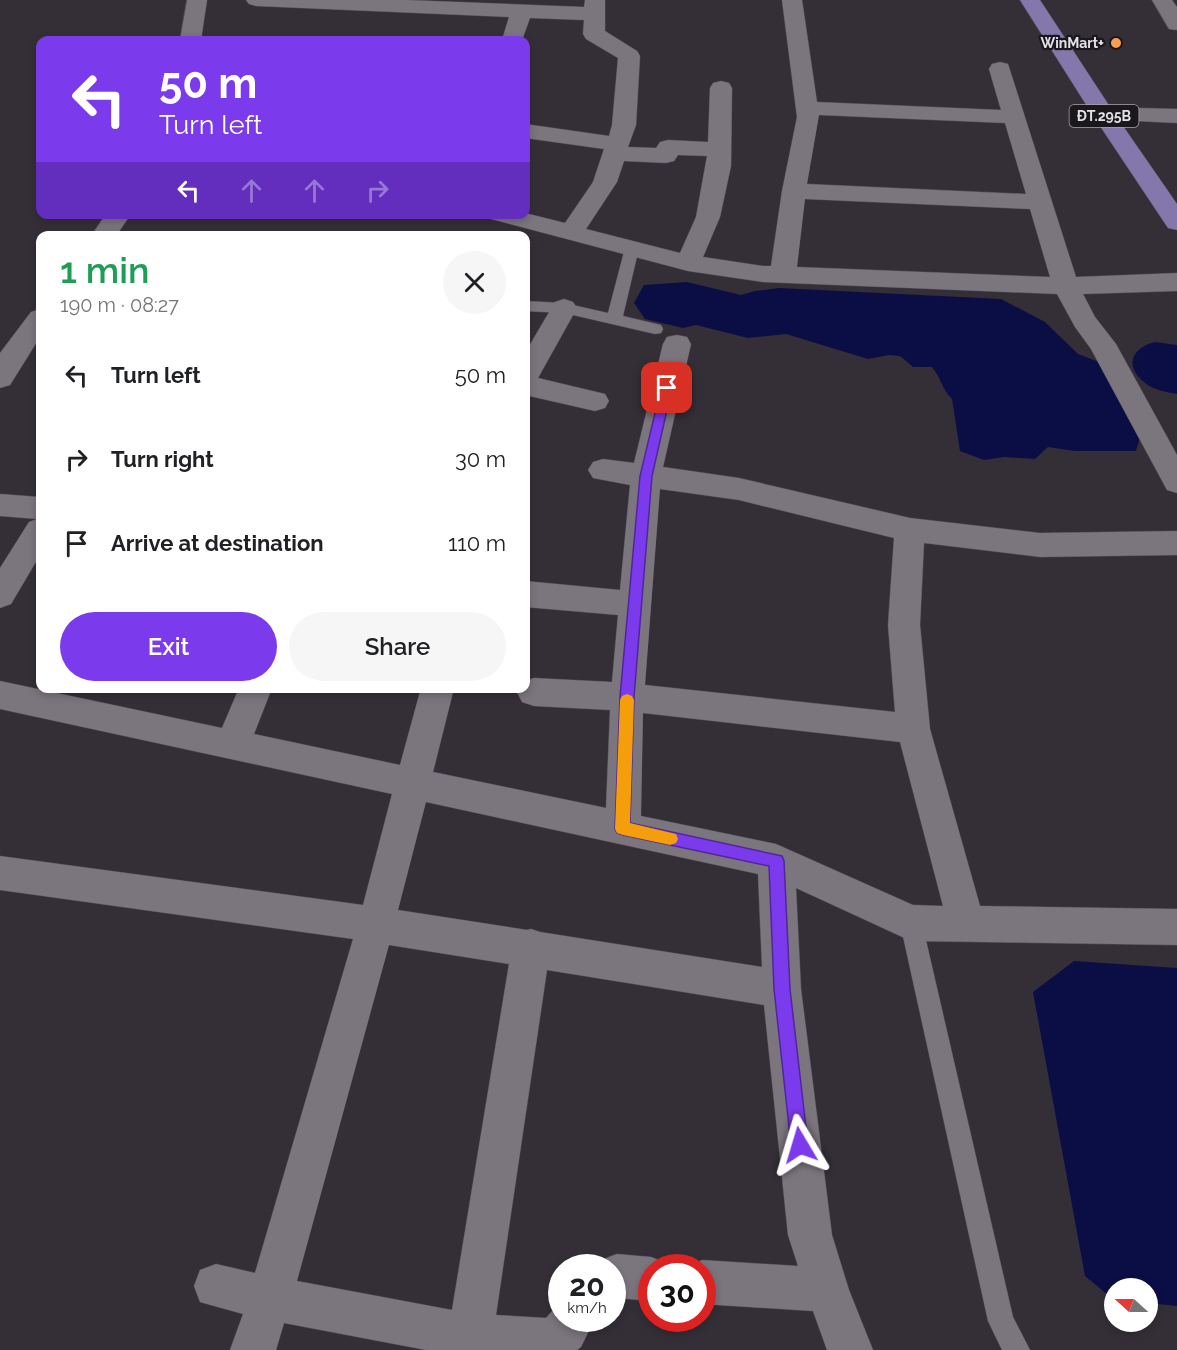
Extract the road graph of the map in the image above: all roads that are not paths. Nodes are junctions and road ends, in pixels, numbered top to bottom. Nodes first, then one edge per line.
1 (197, 0) edge
2 (256, 0) edge
3 (792, 0) edge
4 (1162, 0) edge
5 (1030, 2) edge
6 (595, 7) edge
7 (522, 11) junction
8 (1177, 24) edge
9 (192, 36) edge
10 (513, 36) edge
11 (1000, 69) dead end
12 (721, 88) dead end
13 (807, 108) junction
14 (1103, 114) junction
15 (1177, 116) edge
16 (1014, 117) junction
17 (530, 132) edge
18 (616, 149) junction
19 (719, 150) junction
20 (794, 191) junction
21 (1040, 202) junction
22 (519, 219) edge
23 (1177, 222) edge
24 (571, 233) junction
25 (632, 248) junction
26 (688, 263) junction
27 (783, 274) junction
28 (1177, 282) edge
29 (1066, 286) junction
30 (530, 306) edge
31 (564, 308) junction
32 (614, 320) junction
33 (36, 324) edge
34 (666, 336) joint
35 (36, 363) edge
36 (6, 367) edge
37 (530, 368) edge
38 (530, 386) edge
39 (595, 401) dead end
40 (603, 470) dead end
41 (646, 476) junction
42 (1177, 482) edge
43 (0, 505) edge
44 (36, 508) edge
45 (910, 530) junction
46 (36, 537) edge
47 (1177, 543) edge
48 (530, 594) edge
49 (0, 596) edge
50 (634, 604) junction
51 (534, 692) dead end
52 (254, 693) edge
53 (437, 693) edge
54 (0, 695) edge
55 (627, 697) junction
56 (913, 729) junction
57 (232, 745) junction
58 (413, 784) junction
59 (623, 829) junction
60 (776, 861) junction
61 (0, 873) edge
62 (911, 923) junction
63 (376, 924) junction
64 (967, 926) junction
65 (1177, 927) edge
66 (531, 947) junction
67 (782, 989) junction
68 (716, 1283) edge
69 (216, 1286) dead end
70 (827, 1290) junction
71 (270, 1299) junction
72 (564, 1332) edge
73 (469, 1343) edge
74 (253, 1350) edge
75 (850, 1350) edge
76 (1017, 1350) edge

1 - 9 street
2 - 7 street
3 - 13 street
4 - 8 street
5 - 14 main road, ĐT.295B
6 - 7 street
6 - 18 street
7 - 10 street
11 - 16 street
12 - 19 street
13 - 16 street
13 - 20 street
14 - 15 street
14 - 23 main road, ĐT.295B
16 - 21 street
17 - 18 street
18 - 19 street
18 - 24 street
19 - 26 street
20 - 21 street
20 - 27 street
21 - 29 street
22 - 24 street
24 - 25 street
25 - 26 street
25 - 32 lane
26 - 27 street
27 - 29 street
28 - 29 street
29 - 42 street
30 - 31 lane
31 - 32 lane
31 - 37 street
32 - 34 lane
33 - 36 street
34 - 41 street
35 - 36 street
38 - 39 street
40 - 41 street
41 - 45 street
41 - 50 street
43 - 44 street
45 - 47 street
45 - 56 street
46 - 49 street
48 - 50 street
50 - 55 street
51 - 55 street
52 - 57 street
53 - 58 street
54 - 57 street
55 - 56 street
55 - 59 street
56 - 64 street
57 - 58 street
58 - 59 street
58 - 63 street
59 - 60 street
60 - 62 street
60 - 67 street
61 - 63 street
62 - 64 street
62 - 76 lane
63 - 66 street
63 - 71 street
64 - 65 street
66 - 67 street
66 - 73 street
67 - 70 street
68 - 70 street
69 - 71 street
70 - 75 street
71 - 73 street
71 - 74 street
72 - 73 street

